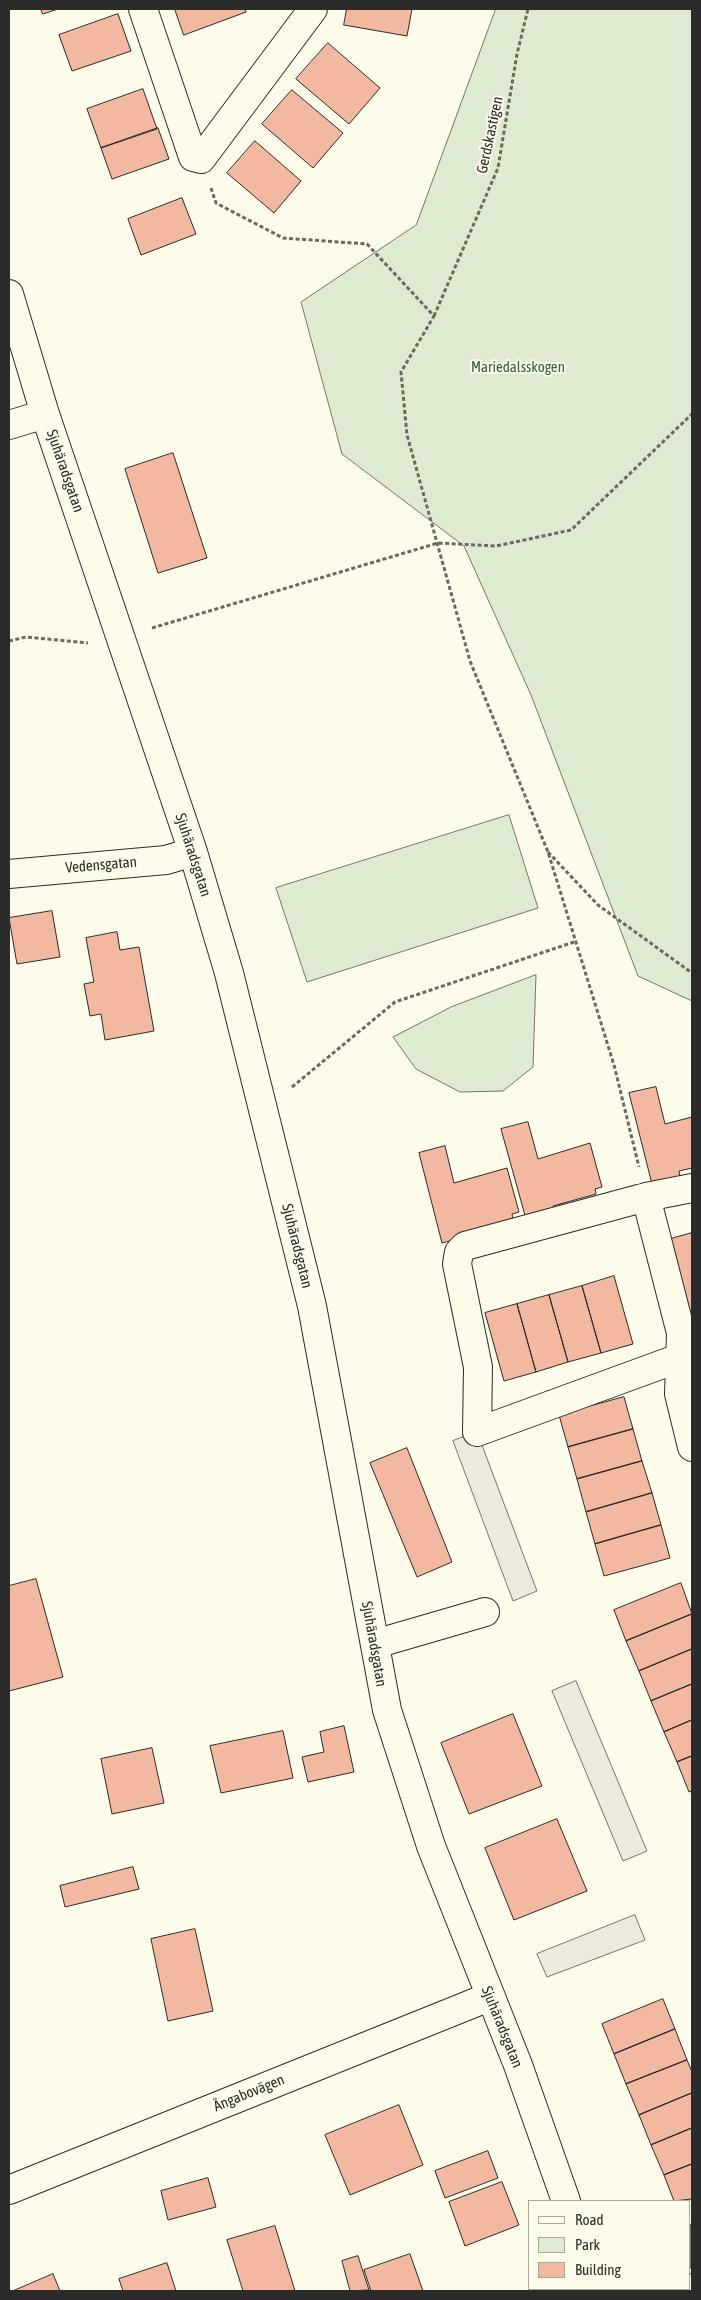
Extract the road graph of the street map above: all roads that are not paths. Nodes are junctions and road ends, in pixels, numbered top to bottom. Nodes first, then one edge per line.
1 (143, 9) edge
2 (313, 9) edge
3 (9, 294) edge
4 (46, 414) junction
5 (9, 425) edge
6 (193, 852) junction
7 (9, 874) edge
8 (692, 1188) edge
9 (646, 1196) junction
10 (687, 1355) edge
11 (692, 1447) edge
12 (485, 1612) dead end
13 (375, 1644) junction
14 (490, 1997) junction
15 (9, 2190) edge
16 (566, 2200) edge

1 - 2 street
3 - 4 street, Sjuhäradsgatan
4 - 5 street
4 - 6 street, Sjuhäradsgatan
6 - 7 street, Vedensgatan
6 - 13 street, Sjuhäradsgatan
8 - 9 street
9 - 10 street
9 - 10 street
10 - 11 street
12 - 13 street
13 - 14 street, Sjuhäradsgatan
14 - 15 street, Ängabovägen
14 - 16 street, Sjuhäradsgatan

